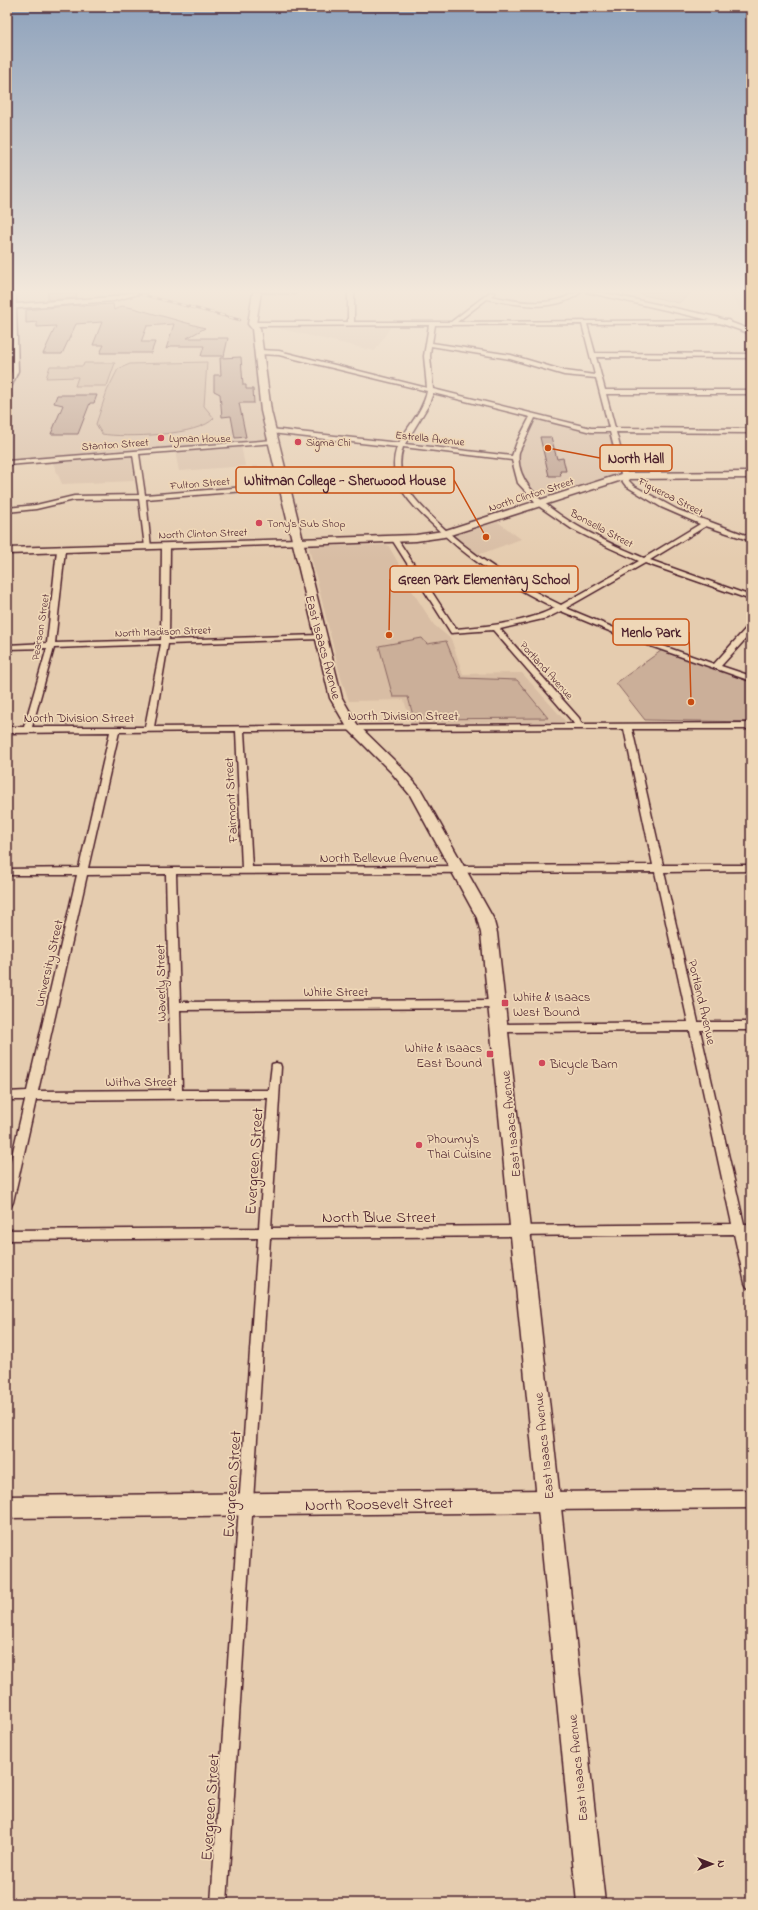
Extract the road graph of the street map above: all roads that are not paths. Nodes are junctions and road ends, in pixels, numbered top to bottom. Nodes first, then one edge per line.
1 (263, 381) edge
2 (394, 381) edge
3 (431, 381) edge
4 (599, 381) edge
5 (430, 390) junction
6 (602, 392) junction
7 (751, 392) edge
8 (533, 416) junction
9 (612, 431) junction
10 (751, 431) edge
11 (272, 437) junction
12 (400, 445) junction
13 (136, 453) junction
14 (515, 458) junction
15 (7, 463) edge
16 (751, 475) edge
17 (624, 476) junction
18 (284, 486) junction
19 (142, 497) junction
20 (541, 503) junction
21 (7, 510) edge
22 (704, 524) junction
23 (444, 534) junction
24 (394, 538) junction
25 (751, 539) edge
26 (298, 542) junction
27 (166, 546) junction
28 (149, 547) junction
29 (61, 550) junction
30 (7, 552) edge
31 (644, 561) junction
32 (751, 598) edge
33 (562, 607) junction
34 (495, 628) junction
35 (751, 628) edge
36 (320, 637) junction
37 (166, 642) junction
38 (51, 646) junction
39 (7, 648) edge
40 (716, 667) junction
41 (751, 679) edge
42 (628, 726) junction
43 (751, 726) edge
44 (579, 728) junction
45 (149, 729) junction
46 (240, 729) junction
47 (353, 729) junction
48 (7, 730) edge
49 (27, 730) junction
50 (115, 730) junction
51 (659, 868) junction
52 (751, 868) edge
53 (459, 870) junction
54 (172, 871) junction
55 (247, 871) junction
56 (7, 872) edge
57 (82, 872) junction
58 (497, 1004) junction
59 (174, 1006) junction
60 (694, 1026) junction
61 (751, 1026) edge
62 (500, 1028) junction
63 (276, 1067) dead end
64 (275, 1094) junction
65 (176, 1095) junction
66 (7, 1096) edge
67 (30, 1096) junction
68 (7, 1202) edge
69 (745, 1229) edge
70 (521, 1231) junction
71 (265, 1233) junction
72 (7, 1235) edge
73 (751, 1283) edge
74 (751, 1499) edge
75 (549, 1501) junction
76 (247, 1504) junction
77 (7, 1506) edge
78 (220, 1903) edge
79 (591, 1903) edge

1 - 11 main road, East Isaacs Avenue
2 - 5 street
3 - 5 street
4 - 6 street, Figueroa Street
5 - 8 street
5 - 12 street
6 - 7 street
6 - 9 street, Figueroa Street
8 - 9 street
8 - 14 street
9 - 10 street
9 - 17 street, Figueroa Street
11 - 12 street, Estrella Avenue
11 - 13 street, Stanton Street
11 - 18 main road, East Isaacs Avenue
12 - 14 street, Estrella Avenue
12 - 23 street
13 - 15 street, Stanton Street
13 - 19 street
14 - 20 street, Bonsella Street
16 - 17 main road, North Clinton Street
17 - 20 main road, North Clinton Street
17 - 22 street, Figueroa Street
18 - 19 street, Fulton Street
18 - 26 main road, East Isaacs Avenue
19 - 21 street, Fulton Street
19 - 28 street
20 - 23 main road, North Clinton Street
20 - 31 street, Bonsella Street
22 - 25 street, Figueroa Street
22 - 31 street
23 - 24 main road, North Clinton Street
23 - 33 street
24 - 26 main road, North Clinton Street
24 - 34 street
26 - 27 street, North Clinton Street
26 - 36 main road, East Isaacs Avenue
27 - 28 street, North Clinton Street
27 - 37 street
28 - 29 street, North Clinton Street
29 - 30 street, North Clinton Street
29 - 38 street, Pearson Street
31 - 32 street, Bonsella Street
31 - 33 street
33 - 34 street
33 - 40 street
34 - 44 street, Portland Avenue
35 - 40 street
36 - 37 street, North Madison Street
36 - 47 main road, East Isaacs Avenue
37 - 38 street, North Madison Street
37 - 45 street
38 - 39 street, North Madison Street
38 - 49 street, Pearson Street
40 - 41 street
42 - 43 street, North Division Street
42 - 44 street, North Division Street
42 - 51 street, Portland Avenue
44 - 47 street, North Division Street
45 - 46 street, North Division Street
45 - 50 street, North Division Street
46 - 47 street, North Division Street
46 - 55 street, Fairmont Street
47 - 53 main road, East Isaacs Avenue
48 - 49 street, North Division Street
49 - 50 street, North Division Street
50 - 57 street, University Street
51 - 52 street, North Bellevue Avenue
51 - 53 street, North Bellevue Avenue
51 - 60 street, Portland Avenue
53 - 55 street, North Bellevue Avenue
53 - 58 main road, East Isaacs Avenue
54 - 55 street, North Bellevue Avenue
54 - 57 street, North Bellevue Avenue
54 - 59 street, Waverly Street
56 - 57 street, North Bellevue Avenue
57 - 67 street, University Street
58 - 59 street, White Street
58 - 62 main road, East Isaacs Avenue
59 - 65 street, Waverly Street
60 - 61 street
60 - 62 street
60 - 69 street, Portland Avenue
62 - 70 main road, East Isaacs Avenue
63 - 64 street, Evergreen Street
64 - 65 street, Withva Street
64 - 71 street, Evergreen Street
65 - 67 street, Withva Street
66 - 67 street, Withva Street
67 - 68 street, University Street
69 - 70 street, North Blue Street
69 - 73 street, Portland Avenue
70 - 71 street, North Blue Street
70 - 75 main road, East Isaacs Avenue
71 - 72 street, North Blue Street
71 - 76 street, Evergreen Street
74 - 75 street, North Roosevelt Street
75 - 76 main road, North Roosevelt Street
75 - 79 main road, East Isaacs Avenue
76 - 77 main road, North Roosevelt Street
76 - 78 street, Evergreen Street

